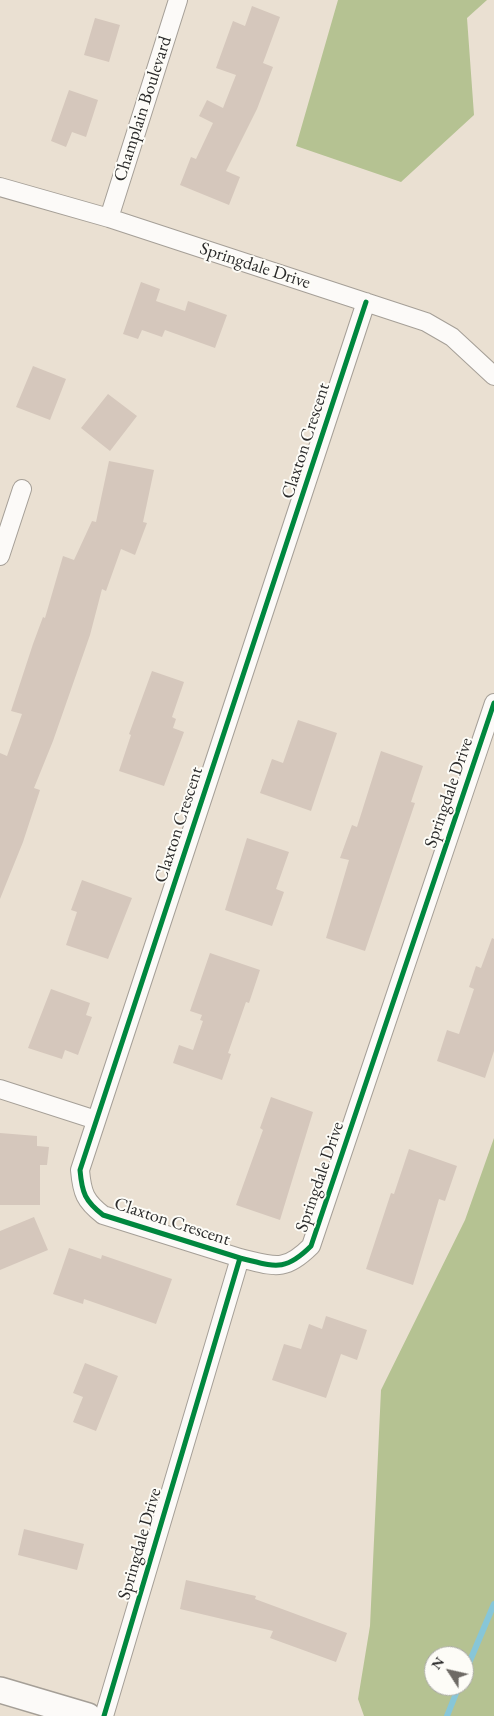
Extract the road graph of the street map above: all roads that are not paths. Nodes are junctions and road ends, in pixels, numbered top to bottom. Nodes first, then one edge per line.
1 (178, 0) edge
2 (0, 187) edge
3 (109, 218) junction
4 (366, 302) junction
5 (494, 376) edge
6 (22, 490) dead end
7 (0, 556) edge
8 (494, 703) edge
9 (0, 1089) edge
10 (96, 1120) junction
11 (240, 1258) junction
12 (0, 1690) edge
13 (88, 1716) edge
14 (104, 1716) edge

1 - 3 street, Champlain Boulevard
2 - 3 street, Springdale Drive
3 - 4 street, Springdale Drive
4 - 5 street, Springdale Drive
4 - 10 street, Claxton Crescent
6 - 7 street
8 - 11 street, Springdale Drive
9 - 10 street
10 - 11 street, Claxton Crescent
11 - 14 street, Springdale Drive
12 - 13 main road

